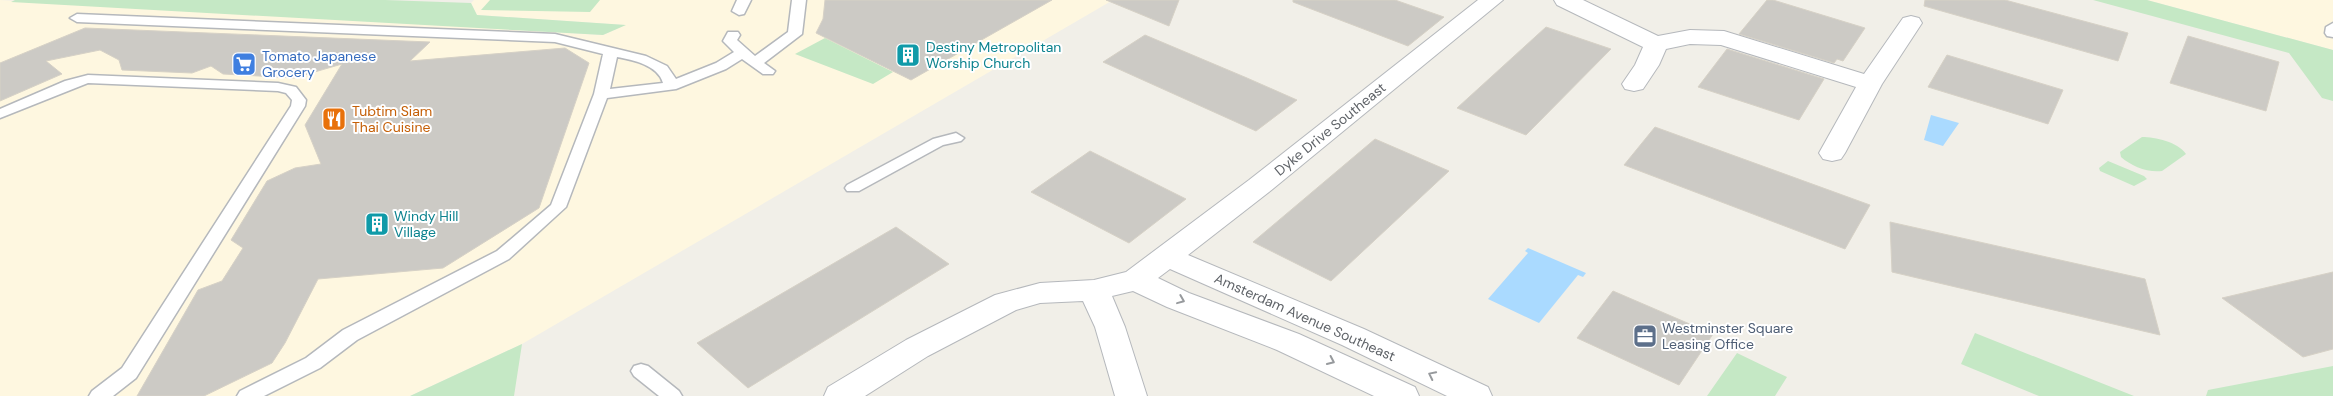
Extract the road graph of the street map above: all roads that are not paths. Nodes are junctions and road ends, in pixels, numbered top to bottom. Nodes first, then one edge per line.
1 (799, 0) edge
2 (1492, 0) edge
3 (1566, 0) edge
4 (77, 18) dead end
5 (1911, 23) dead end
6 (2333, 27) edge
7 (733, 34) dead end
8 (2332, 34) edge
9 (1656, 44) junction
10 (611, 52) junction
11 (743, 53) junction
12 (755, 63) junction
13 (768, 70) dead end
14 (1634, 84) dead end
15 (1870, 84) junction
16 (671, 86) junction
17 (601, 94) junction
18 (0, 114) edge
19 (956, 138) dead end
20 (1832, 153) dead end
21 (853, 188) dead end
22 (1168, 257) junction
23 (1136, 280) junction
24 (1094, 290) junction
25 (641, 371) dead end
26 (99, 396) edge
27 (246, 396) edge
28 (672, 396) edge
29 (840, 396) edge
30 (1131, 396) edge
31 (1403, 396) edge
32 (1476, 396) edge

1 - 12 lane
2 - 22 street, Dyke Drive Southeast
3 - 9 street
4 - 10 lane
5 - 15 street
6 - 8 lane
7 - 11 lane
9 - 14 street
9 - 15 street
10 - 16 lane
10 - 17 lane
11 - 12 lane
11 - 16 lane
12 - 13 lane
15 - 20 street
16 - 17 lane
17 - 27 lane
18 - 26 lane
19 - 21 lane
22 - 23 street
32 -> 22 street, Amsterdam Avenue Southeast
23 - 24 street
23 -> 31 street
24 - 29 street
24 - 30 street
25 - 28 lane

